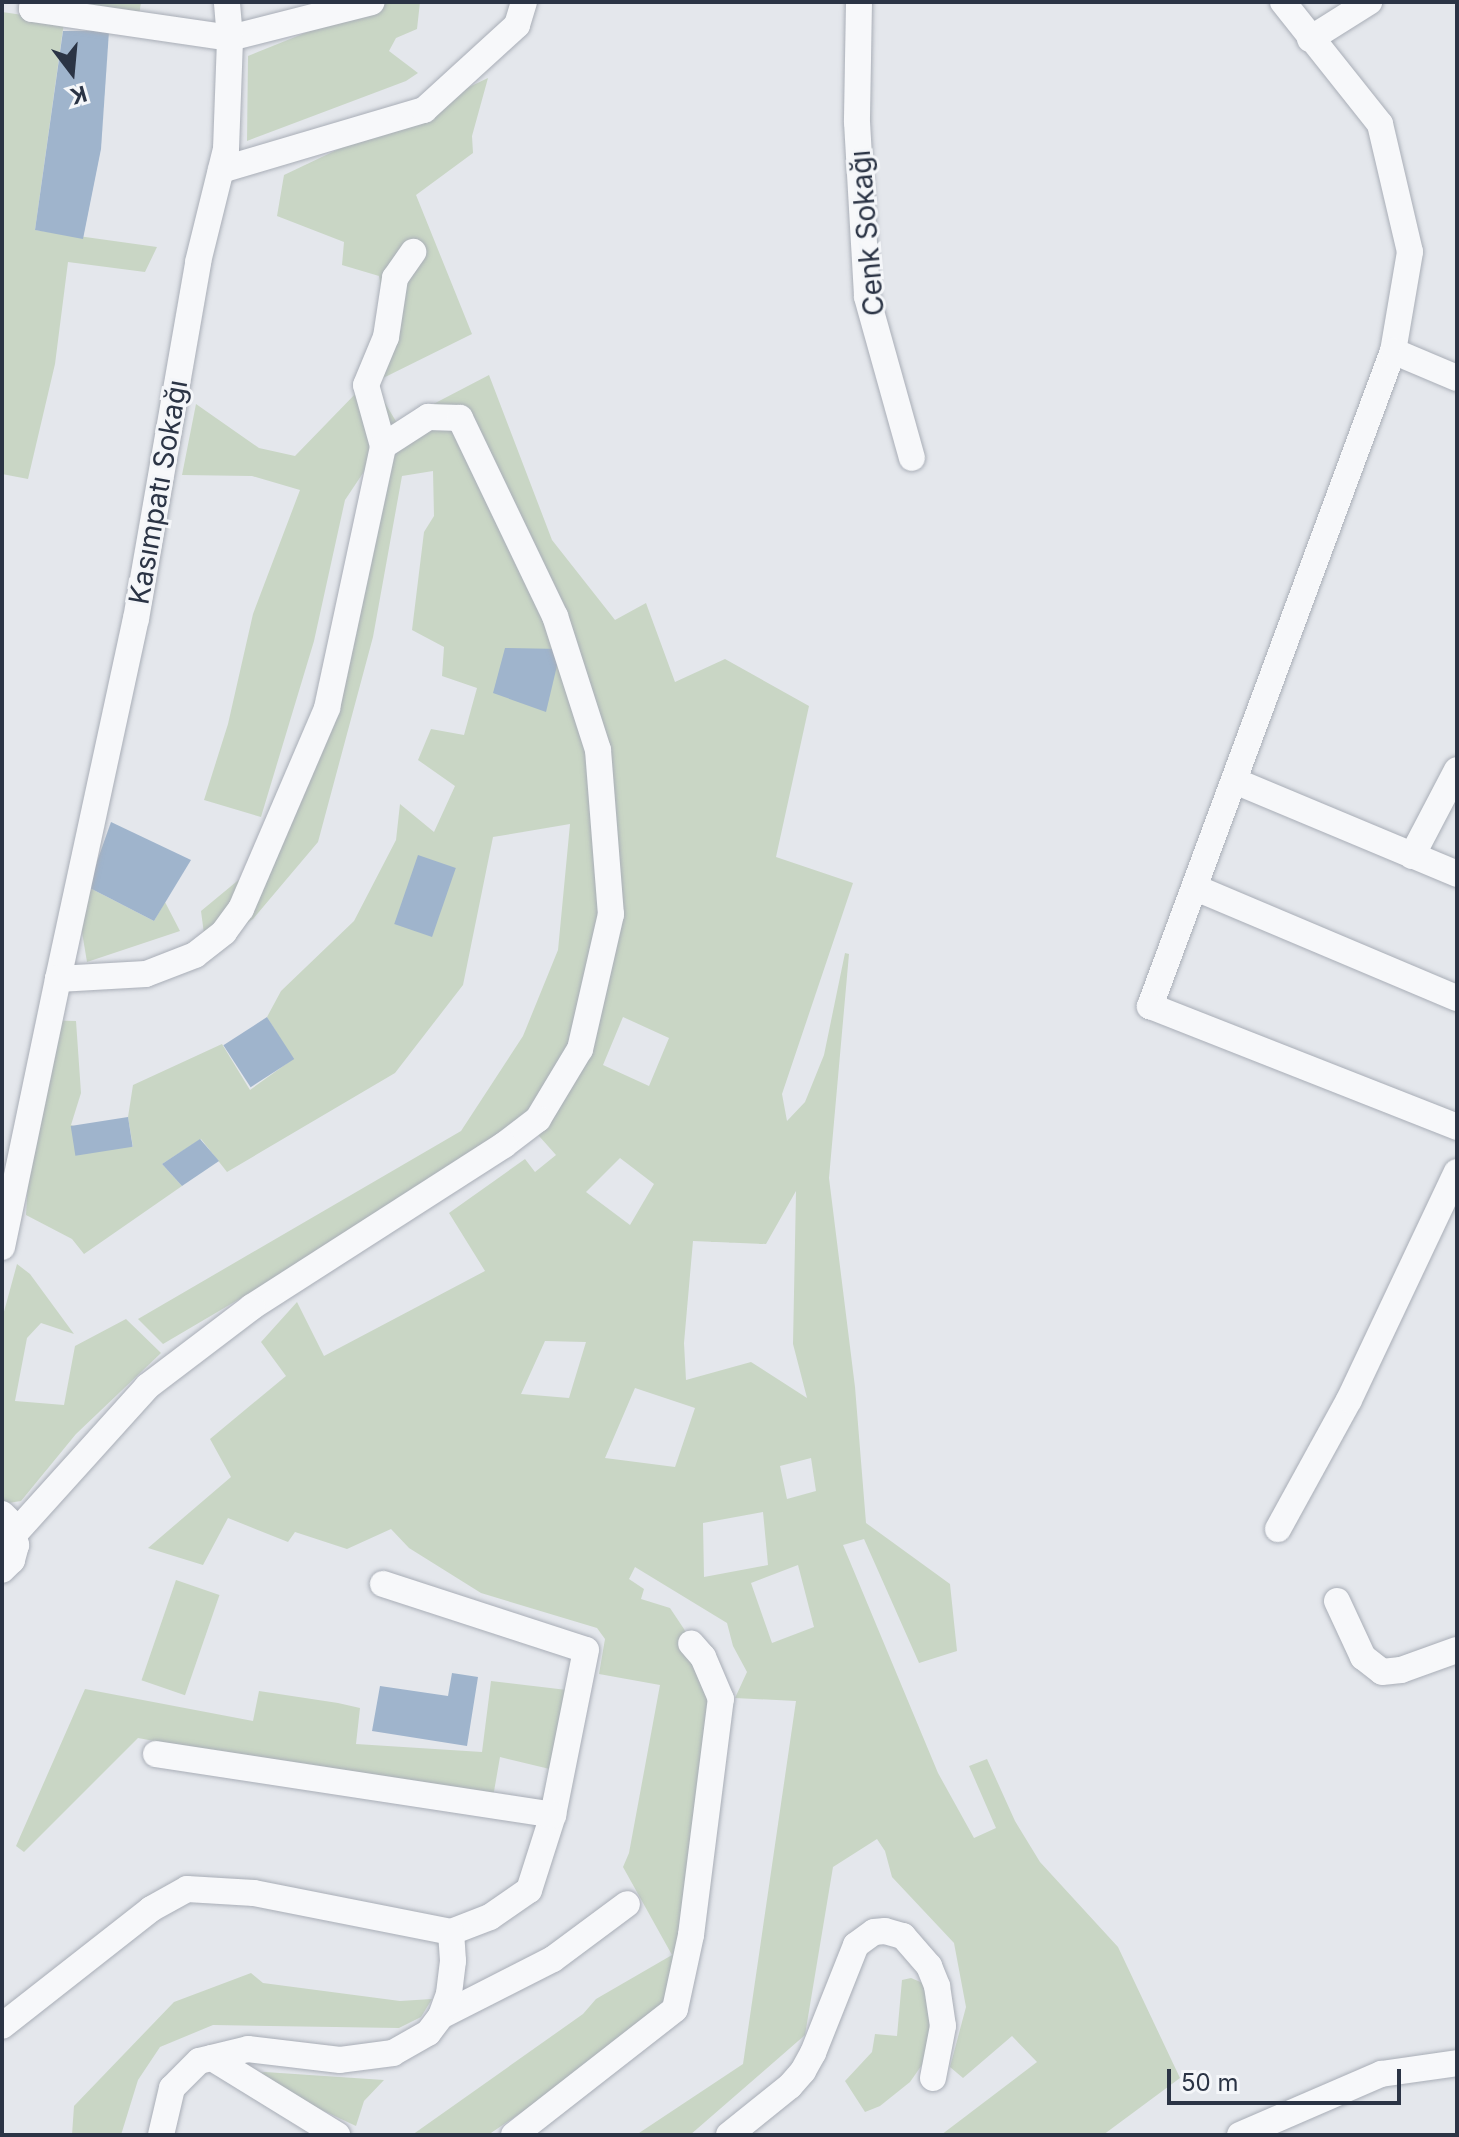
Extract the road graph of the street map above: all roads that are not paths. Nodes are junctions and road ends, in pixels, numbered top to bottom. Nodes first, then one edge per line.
1 (33, 2) edge
2 (227, 2) edge
3 (372, 2) edge
4 (859, 2) edge
5 (1283, 2) edge
6 (1369, 2) edge
7 (521, 14) edge
8 (230, 38) junction
9 (1310, 39) junction
10 (221, 170) junction
11 (413, 252) dead end
12 (1393, 351) junction
13 (1457, 378) edge
14 (383, 446) junction
15 (912, 458) dead end
16 (1457, 770) edge
17 (1235, 781) junction
18 (1412, 856) junction
19 (1457, 874) edge
20 (1196, 888) junction
21 (58, 979) junction
22 (1457, 998) edge
23 (1457, 1127) edge
24 (1457, 1172) edge
25 (2, 1247) edge
26 (8, 1524) edge
27 (1278, 1529) dead end
28 (2, 1570) edge
29 (383, 1584) dead end
30 (1337, 1601) dead end
31 (691, 1643) dead end
32 (1457, 1650) edge
33 (156, 1754) dead end
34 (553, 1815) junction
35 (627, 1904) dead end
36 (451, 1932) junction
37 (441, 2016) junction
38 (2, 2026) edge
39 (212, 2058) junction
40 (1457, 2063) edge
41 (933, 2078) dead end
42 (161, 2135) edge
43 (337, 2135) edge
44 (514, 2135) edge
45 (729, 2135) edge
46 (1240, 2135) edge

1 - 8 street
2 - 8 street, Kasımpatı Sokağı
3 - 8 street
4 - 15 street, Cenk Sokağı
5 - 9 street
6 - 9 street
7 - 10 street
8 - 10 street, Kasımpatı Sokağı
9 - 12 street
10 - 21 street, Kasımpatı Sokağı
11 - 14 street
12 - 13 street
12 - 17 street
14 - 21 street
14 - 26 street
16 - 18 street
17 - 18 street
17 - 20 street
18 - 19 street
20 - 22 street
20 - 23 street
21 - 25 street, Kasımpatı Sokağı
24 - 27 street
26 - 28 street
29 - 34 street
30 - 32 street
31 - 44 street
33 - 34 street
34 - 36 street
35 - 37 street
36 - 37 street
36 - 38 street
37 - 39 street
39 - 42 street
39 - 43 street
40 - 46 street
41 - 45 street

